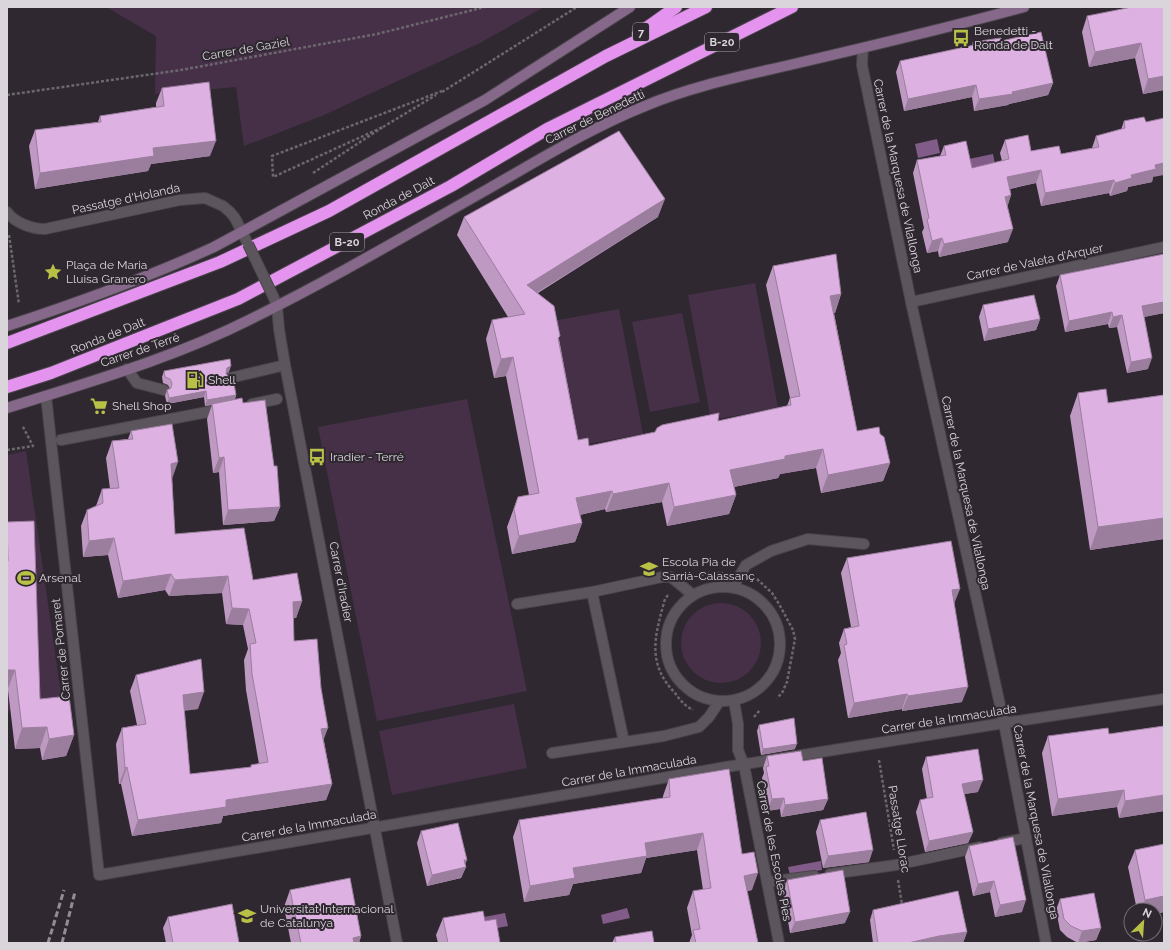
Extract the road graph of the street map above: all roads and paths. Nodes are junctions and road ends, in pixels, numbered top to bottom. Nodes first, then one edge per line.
1 (485, 7) edge
2 (577, 7) edge
3 (630, 7) edge
4 (676, 7) edge
5 (706, 7) edge
6 (792, 7) edge
7 (798, 7) edge
8 (1024, 7) edge
9 (771, 17) junction
10 (863, 48) junction
11 (606, 56) junction
12 (442, 92) junction
13 (7, 95) edge
14 (383, 127) junction
15 (307, 177) dead end
16 (7, 212) edge
17 (242, 231) junction
18 (9, 233) dead end
19 (1164, 247) edge
20 (911, 302) junction
21 (20, 304) dead end
22 (277, 306) junction
23 (7, 326) edge
24 (7, 343) edge
25 (285, 365) junction
26 (127, 369) junction
27 (230, 378) edge
28 (7, 387) edge
29 (164, 390) dead end
30 (46, 396) junction
31 (277, 399) dead end
32 (246, 405) edge
33 (7, 408) edge
34 (231, 408) edge
35 (22, 425) dead end
36 (62, 440) dead end
37 (7, 450) edge
38 (864, 544) dead end
39 (725, 573) dead end
40 (755, 576) dead end
41 (691, 578) dead end
42 (733, 588) junction
43 (592, 592) junction
44 (669, 593) dead end
45 (693, 595) junction
46 (517, 604) dead end
47 (777, 698) dead end
48 (1164, 699) edge
49 (734, 701) junction
50 (719, 702) junction
51 (698, 713) dead end
52 (1004, 723) junction
53 (624, 742) junction
54 (552, 754) dead end
55 (879, 757) dead end
56 (744, 765) junction
57 (376, 828) junction
58 (1026, 838) junction
59 (896, 865) junction
60 (99, 875) joint
61 (767, 882) junction
62 (902, 904) edge
63 (397, 943) edge
64 (779, 943) edge
65 (1046, 943) edge

1 - 13 path, Carrer de Gaziel
2 - 12 path
3 - 17 street
4 - 11 highway, 7
5 - 11 highway, Ronda de Dalt
6 - 9 highway, Ronda de Dalt / B-20
7 - 9 highway
8 - 10 street, Carrer de Benedetti
9 - 28 highway, Ronda de Dalt / B-20
10 - 20 street, Carrer de la Marquesa de Vilallonga
10 - 22 street, Carrer de Benedetti
11 - 24 highway, Ronda de Dalt
12 - 14 path
12 - 14 path
14 - 15 path
16 - 17 street, Passatge d'Holanda
17 - 22 street, Carrer d'Iradier, bridge
17 - 23 street
18 - 21 path
19 - 20 street, Carrer de Valeta d'Arquer
20 - 52 street, Carrer de la Marquesa de Vilallonga
22 - 25 street, Carrer d'Iradier
22 - 26 street, Carrer de Terré
25 - 27 street
25 - 57 street, Carrer d'Iradier
26 - 29 street
26 - 30 street, Carrer de Terré
30 - 33 street, Carrer de Terré
30 - 60 street, Carrer de Pomaret
31 - 32 street
34 - 36 street
35 - 37 path
38 - 42 street
39 - 41 path
40 - 47 path
42 - 45 street
42 - 49 street
43 - 45 street
43 - 46 street
43 - 53 street
44 - 51 path
45 - 50 street
48 - 52 street, Carrer de la Immaculada
49 - 50 street
49 - 56 street, Carrer de les Escoles Pies
50 - 53 street
52 - 56 street, Carrer de la Immaculada
52 - 58 street, Carrer de la Marquesa de Vilallonga
53 - 54 street
55 - 59 path, Passatge Llorac
56 - 57 street, Carrer de la Immaculada
56 - 61 street, Carrer de les Escoles Pies
57 - 60 street, Carrer de la Immaculada
57 - 63 street, Carrer d'Iradier
58 - 59 street
58 - 65 street, Carrer de la Marquesa de Vilallonga
59 - 61 street
59 - 62 path, Passatge Llorac
61 - 64 street, Carrer de les Escoles Pies

